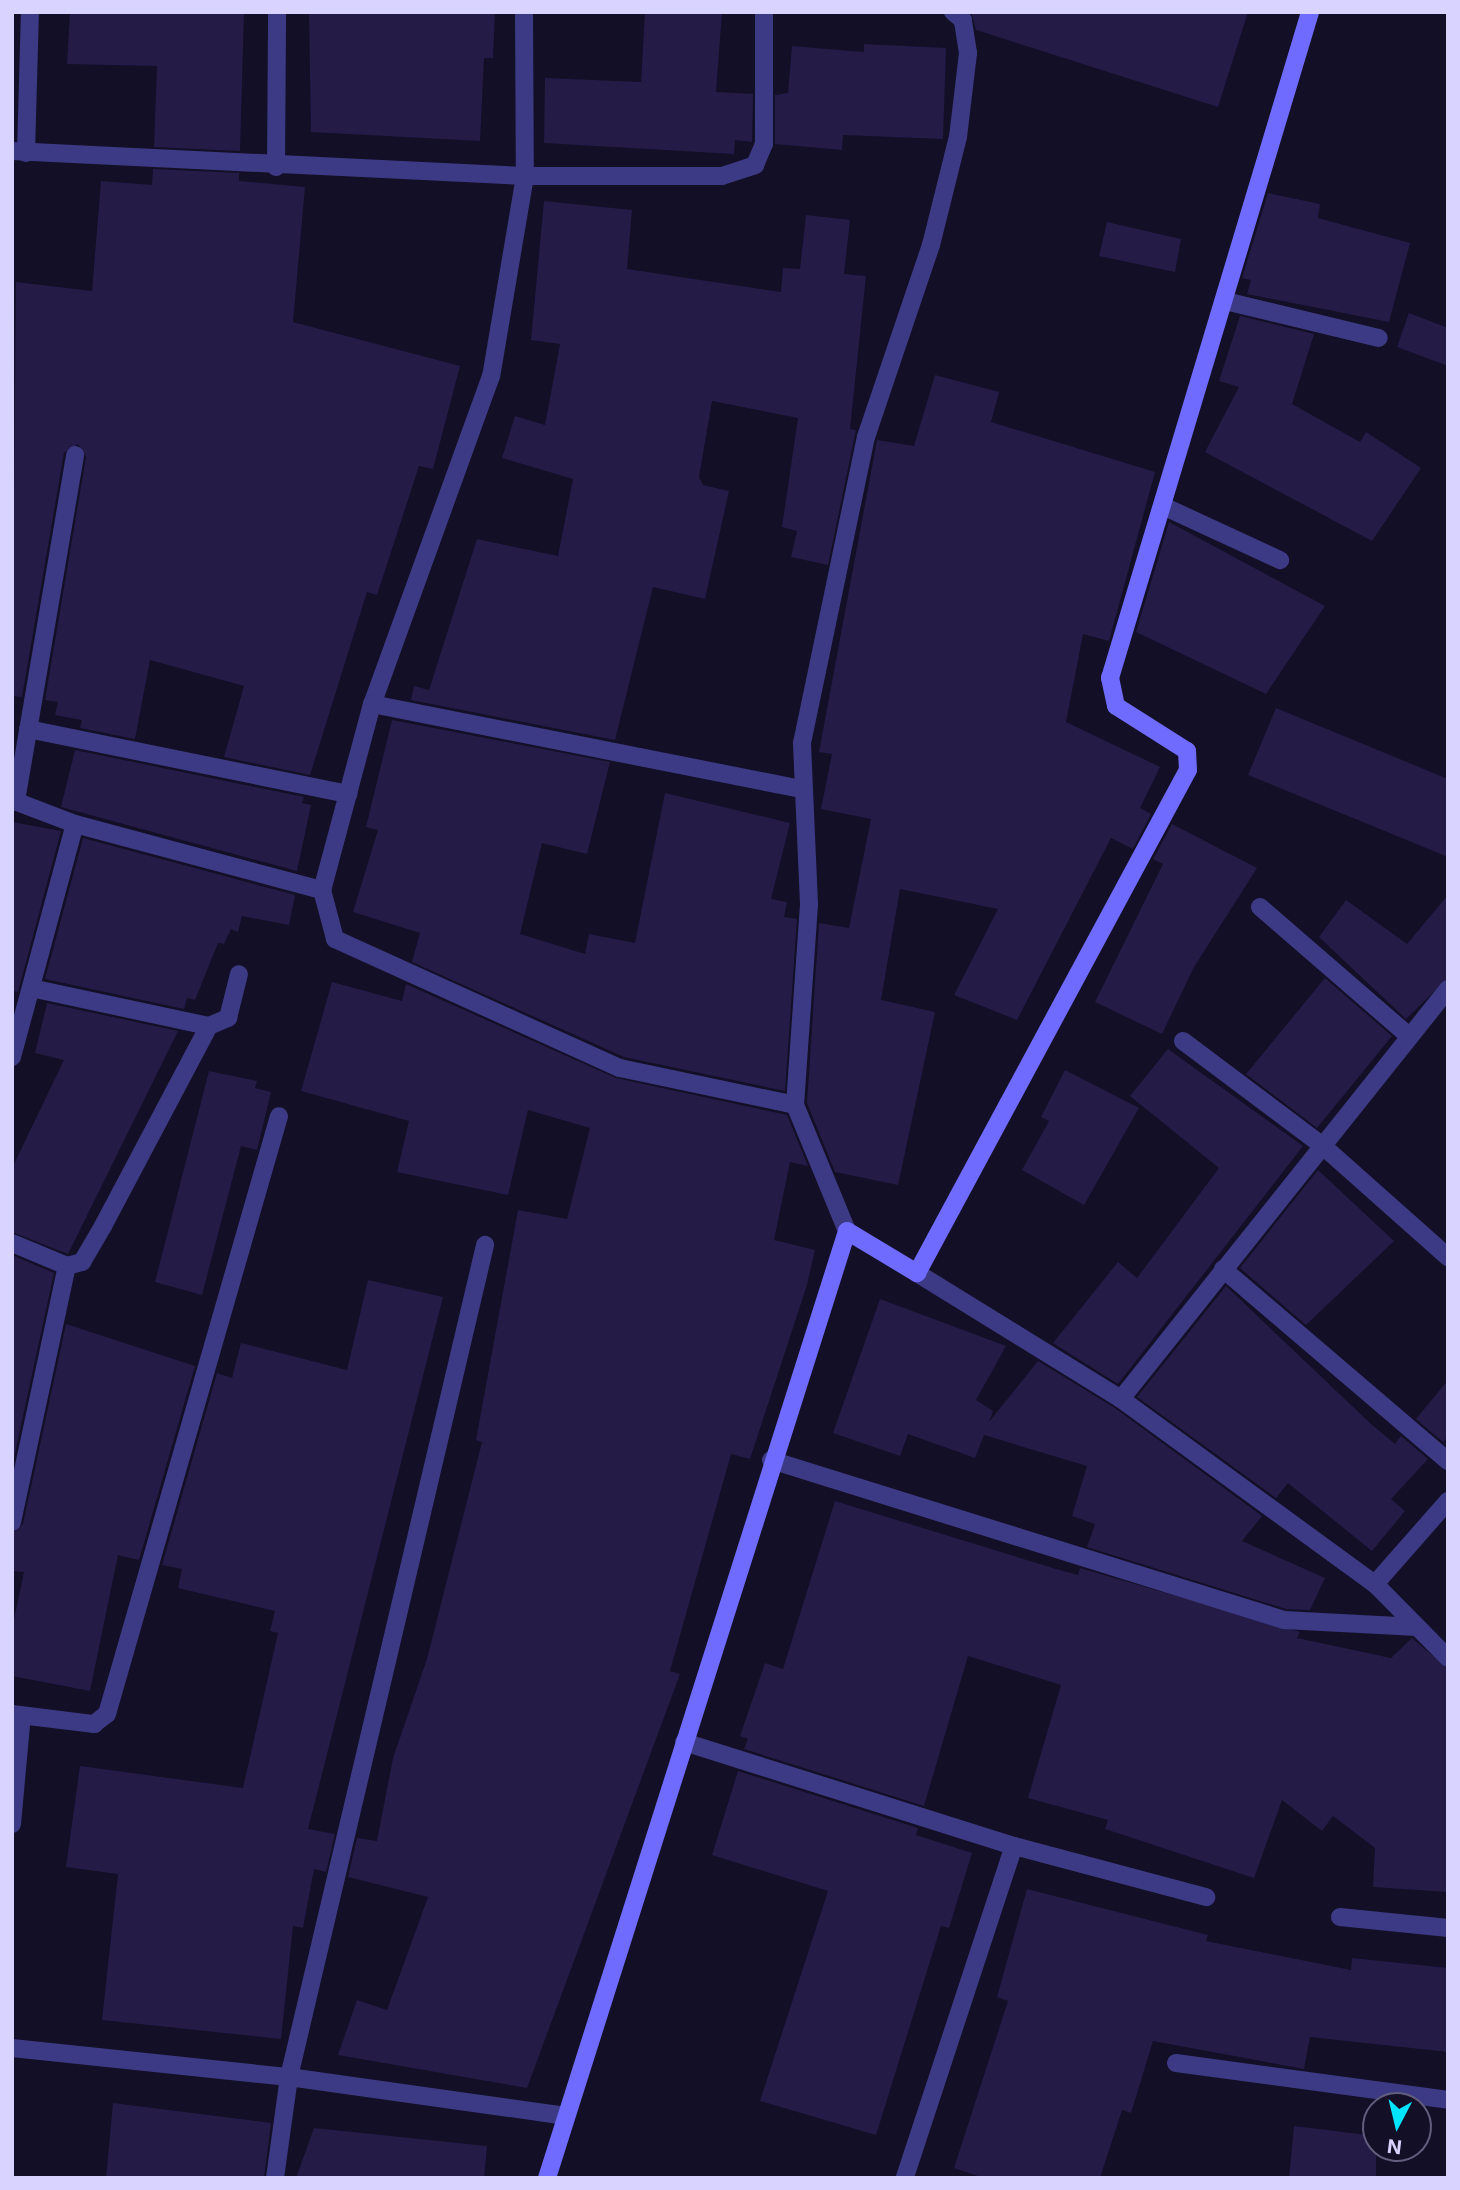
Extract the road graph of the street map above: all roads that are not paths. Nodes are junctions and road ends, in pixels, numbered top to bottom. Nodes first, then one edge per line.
1 (30, 12) edge
2 (277, 12) edge
3 (524, 12) edge
4 (764, 12) edge
5 (953, 12) edge
6 (1310, 12) edge
7 (19, 152) edge
8 (276, 167) junction
9 (525, 176) junction
10 (1225, 301) junction
11 (1379, 338) dead end
12 (75, 455) dead end
13 (1163, 506) junction
14 (1280, 559) dead end
15 (372, 704) junction
16 (28, 729) junction
17 (803, 789) junction
18 (348, 794) junction
19 (14, 800) edge
20 (75, 824) junction
21 (322, 890) junction
22 (1260, 907) dead end
23 (239, 974) dead end
24 (30, 988) junction
25 (1448, 989) edge
26 (209, 1026) junction
27 (1410, 1037) junction
28 (1183, 1041) dead end
29 (12, 1057) edge
30 (795, 1104) junction
31 (279, 1115) dead end
32 (1324, 1147) junction
33 (847, 1231) junction
34 (12, 1243) edge
35 (485, 1245) dead end
36 (1448, 1257) edge
37 (67, 1266) junction
38 (1223, 1269) junction
39 (917, 1273) junction
40 (1121, 1399) junction
41 (771, 1461) junction
42 (1448, 1461) edge
43 (1448, 1501) edge
44 (12, 1522) edge
45 (1375, 1584) junction
46 (1418, 1627) junction
47 (1448, 1658) edge
48 (17, 1714) edge
49 (684, 1742) junction
50 (12, 1824) edge
51 (1014, 1846) junction
52 (1206, 1897) dead end
53 (1340, 1917) dead end
54 (1448, 1928) edge
55 (12, 2048) edge
56 (1176, 2063) dead end
57 (289, 2077) junction
58 (1448, 2100) edge
59 (566, 2116) junction
60 (275, 2178) edge
61 (547, 2178) edge
62 (905, 2178) edge

1 - 7 street
2 - 8 street
3 - 9 street
4 - 9 street
5 - 17 street
6 - 10 street
7 - 8 street
8 - 9 street
9 - 15 street
10 - 11 street
10 - 13 street
12 - 16 street
13 - 14 street
13 - 39 street
15 - 17 street
15 - 18 street
16 - 18 street
16 - 19 street
17 - 30 street
18 - 21 street
19 - 20 street
20 - 21 street
20 - 24 street
21 - 30 street
22 - 27 street
23 - 26 street
24 - 26 street
24 - 29 street
25 - 27 street
26 - 37 street
27 - 32 street
28 - 32 street
30 - 33 street
31 - 48 street
32 - 36 street
32 - 38 street
33 - 39 street
33 - 41 street
34 - 37 street
35 - 57 street
37 - 44 street
38 - 40 street
38 - 42 street
39 - 40 street
40 - 45 street
41 - 46 street
41 - 49 street
43 - 45 street
45 - 46 street
46 - 47 street
48 - 50 street
49 - 51 street
49 - 59 street
51 - 52 street
51 - 62 street
53 - 54 street
55 - 57 street
56 - 58 street
57 - 59 street
57 - 60 street
59 - 61 street

